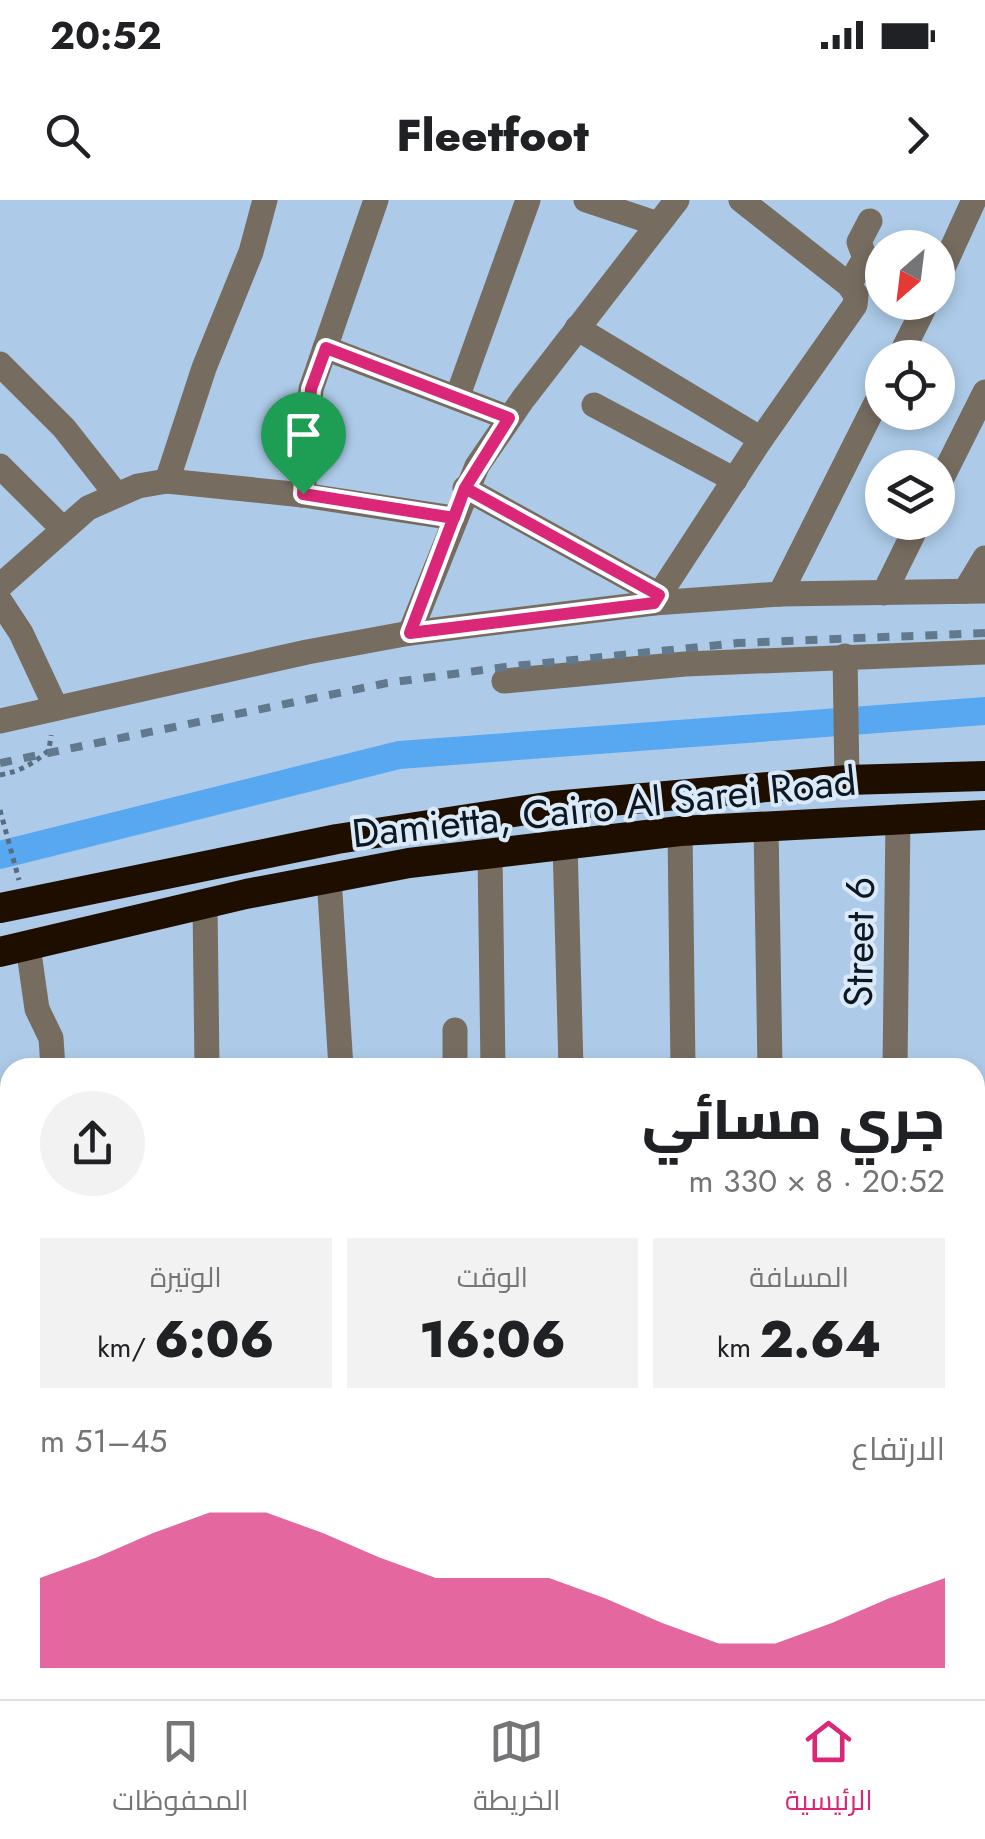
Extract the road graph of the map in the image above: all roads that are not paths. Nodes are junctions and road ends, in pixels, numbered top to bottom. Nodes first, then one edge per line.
1 (265, 200) edge
2 (376, 200) edge
3 (528, 200) edge
4 (586, 200) edge
5 (678, 200) edge
6 (740, 200) edge
7 (974, 200) edge
8 (870, 221) dead end
9 (658, 224) junction
10 (955, 242) edge
11 (848, 285) junction
12 (577, 328) junction
13 (326, 348) junction
14 (0, 364) edge
15 (985, 392) edge
16 (457, 398) junction
17 (594, 404) dead end
18 (509, 418) junction
19 (865, 424) edge
20 (761, 439) junction
21 (955, 452) edge
22 (0, 466) edge
23 (735, 480) junction
24 (167, 481) junction
25 (465, 488) junction
26 (116, 494) junction
27 (303, 494) junction
28 (454, 518) junction
29 (62, 528) junction
30 (910, 540) edge
31 (985, 558) edge
32 (0, 586) edge
33 (975, 591) edge
34 (884, 593) junction
35 (780, 594) junction
36 (656, 599) junction
37 (0, 601) edge
38 (410, 633) junction
39 (985, 652) edge
40 (845, 656) junction
41 (504, 681) dead end
42 (56, 708) junction
43 (0, 721) edge
44 (985, 776) edge
45 (847, 780) junction
46 (985, 815) edge
47 (898, 817) junction
48 (766, 825) junction
49 (680, 831) junction
50 (565, 843) junction
51 (490, 854) junction
52 (328, 877) junction
53 (32, 901) junction
54 (205, 904) junction
55 (1, 908) edge
56 (21, 948) edge
57 (455, 1030) dead end
58 (52, 1058) edge
59 (208, 1058) edge
60 (340, 1058) edge
61 (454, 1058) edge
62 (493, 1058) edge
63 (571, 1058) edge
64 (682, 1058) edge
65 (770, 1058) edge
66 (895, 1058) edge

1 - 24 street
2 - 13 street
3 - 16 street
4 - 9 street
5 - 9 street
6 - 11 street
7 - 10 street
8 - 11 street
9 - 12 street
11 - 20 street
12 - 18 street
12 - 20 street
13 - 16 street
13 - 27 street
14 - 26 street
15 - 21 street
16 - 18 street
17 - 23 street
18 - 25 street
19 - 35 street
20 - 23 street
22 - 29 street
23 - 36 street
24 - 26 street
24 - 27 street
25 - 28 street
25 - 36 street
26 - 29 street
27 - 28 street
28 - 38 street
29 - 32 street
30 - 34 street
31 - 33 street
33 - 34 street
34 - 35 street
35 - 36 street
36 - 38 street
37 - 42 street
38 - 42 street
39 - 40 street
40 - 41 street
40 - 45 street
42 - 43 street
44 - 45 highway, Damietta, Cairo Al Sarei Road
45 - 53 highway, Damietta, Cairo Al Sarei Road
46 - 47 highway, Damietta, Cairo Al Sarei Road
47 - 48 highway, Damietta, Cairo Al Sarei Road
47 - 66 street, Street 6
48 - 49 highway, Damietta, Cairo Al Sarei Road
48 - 65 street
49 - 50 highway, Damietta, Cairo Al Sarei Road
49 - 64 street
50 - 51 highway, Damietta, Cairo Al Sarei Road
50 - 63 street
51 - 52 highway, Damietta, Cairo Al Sarei Road
51 - 62 street
52 - 54 highway, Damietta, Cairo Al Sarei Road
52 - 60 street
53 - 55 highway, Damietta, Cairo Al Sarei Road
53 - 56 highway
54 - 56 highway, Damietta, Cairo Al Sarei Road
54 - 59 street
55 - 56 highway
56 - 58 street
57 - 61 street

